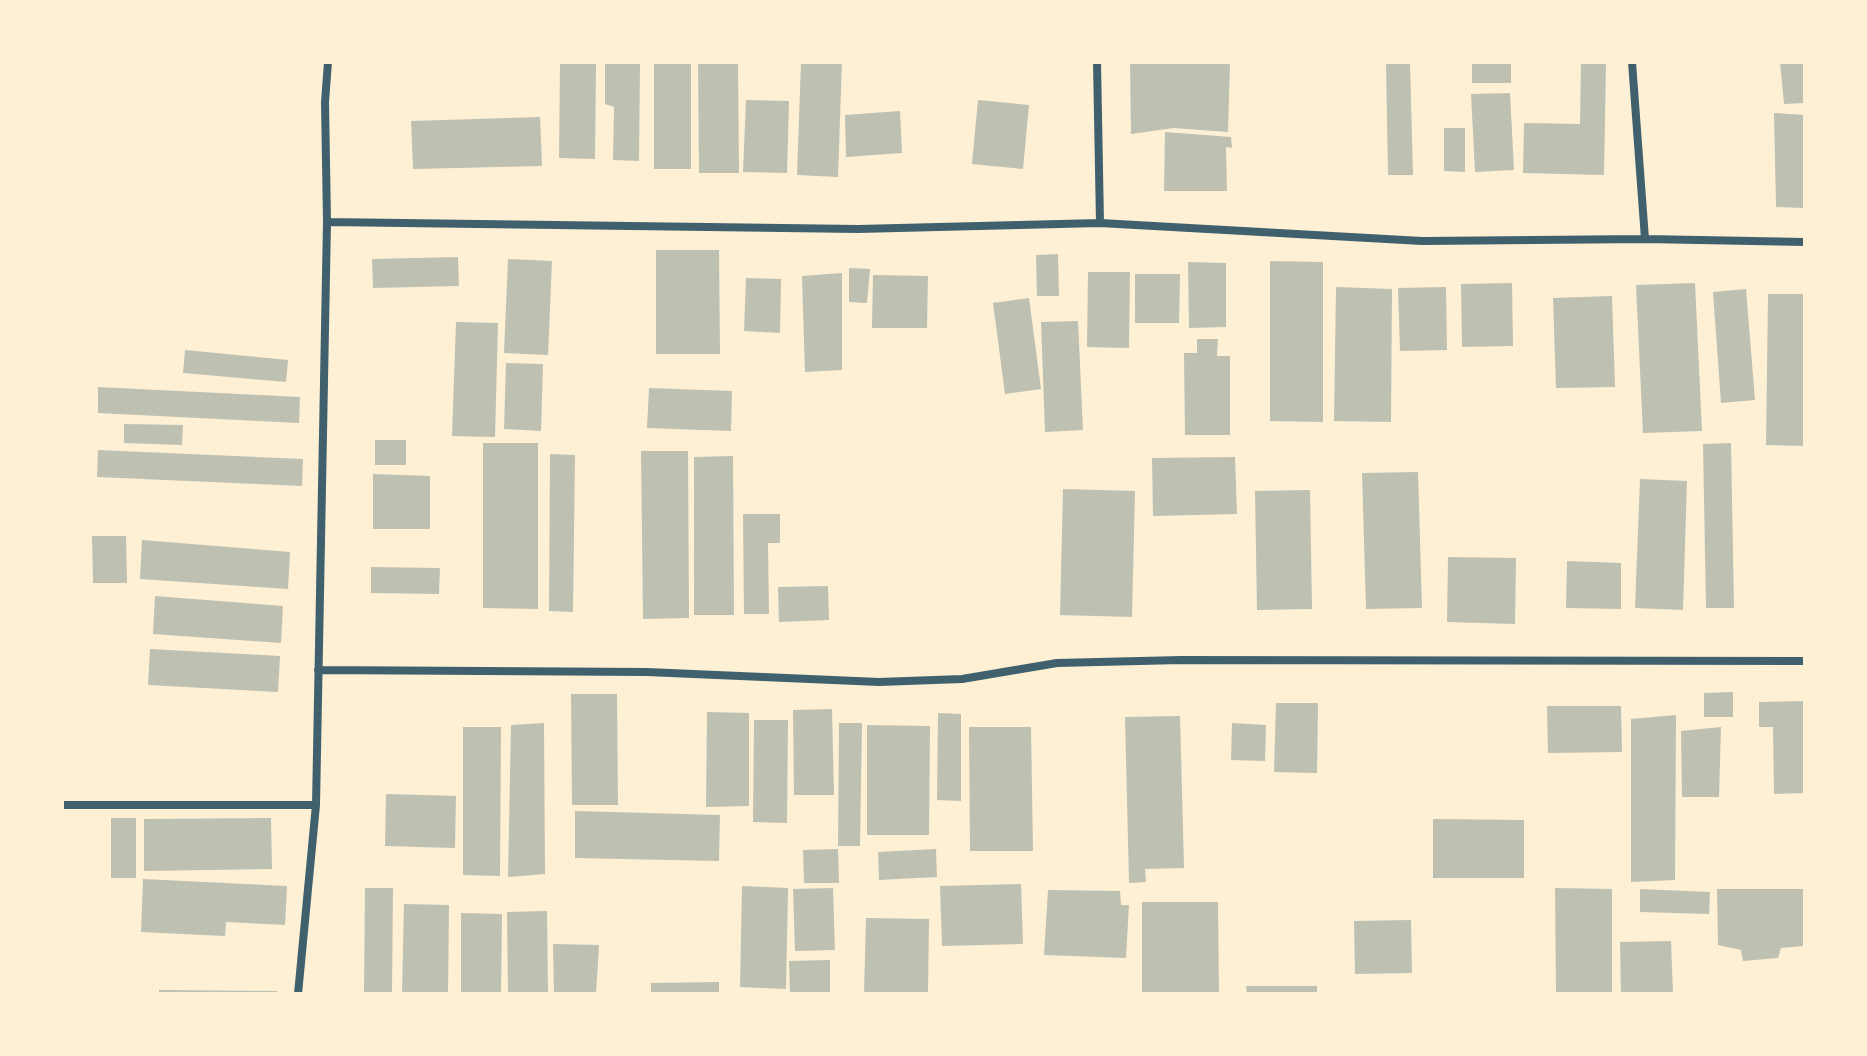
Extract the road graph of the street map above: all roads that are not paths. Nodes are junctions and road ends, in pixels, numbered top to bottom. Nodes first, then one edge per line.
1 (328, 62) edge
2 (1097, 62) edge
3 (1632, 62) edge
4 (327, 222) junction
5 (1100, 223) junction
6 (1645, 239) junction
7 (1805, 242) edge
8 (1805, 661) edge
9 (318, 670) junction
10 (62, 805) edge
11 (316, 805) junction
12 (298, 994) edge

1 - 4 street
2 - 5 street
3 - 6 street
4 - 5 street
4 - 9 street
5 - 6 street
6 - 7 street
8 - 9 street
9 - 11 street
10 - 11 street
11 - 12 street

